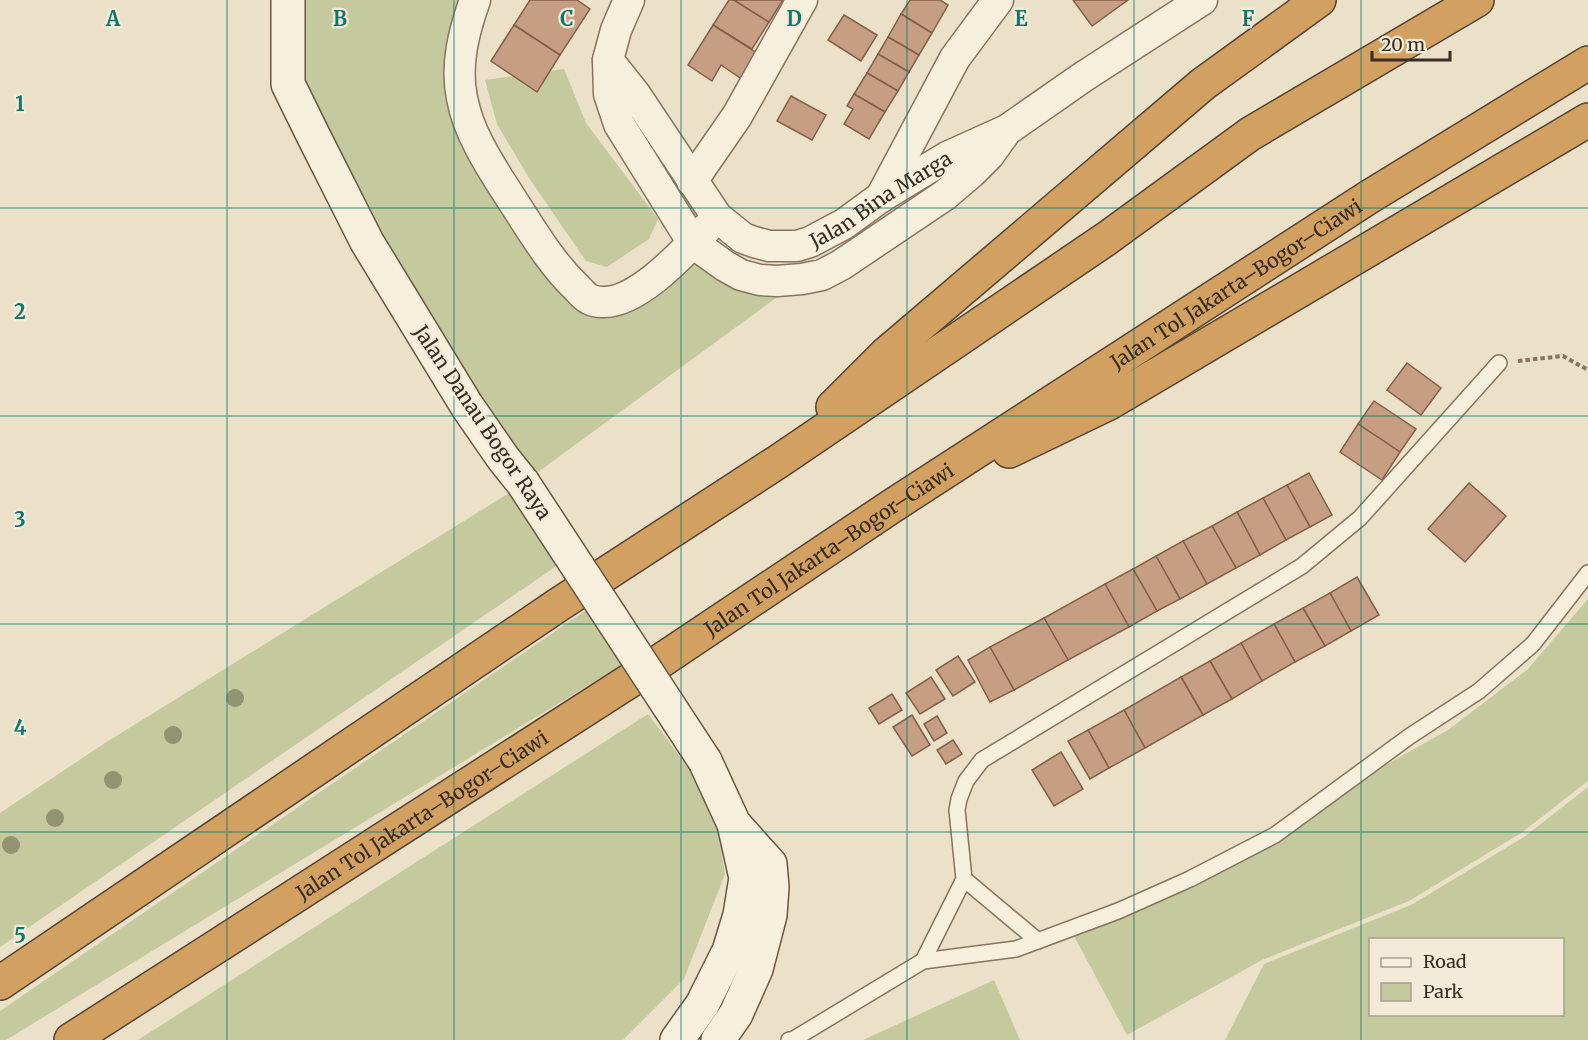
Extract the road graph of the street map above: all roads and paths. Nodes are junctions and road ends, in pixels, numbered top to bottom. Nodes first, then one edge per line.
1 (288, 0) edge
2 (475, 0) edge
3 (629, 0) edge
4 (802, 0) edge
5 (998, 0) edge
6 (1202, 0) edge
7 (1319, 0) edge
8 (1477, 0) edge
9 (608, 60) junction
10 (1588, 63) edge
11 (1588, 120) edge
12 (1007, 129) junction
13 (692, 181) junction
14 (881, 197) junction
15 (717, 217) junction
16 (693, 243) junction
17 (1499, 363) joint
18 (1588, 370) edge
19 (779, 461) junction
20 (892, 506) junction
21 (1588, 573) edge
22 (734, 824) junction
23 (964, 879) junction
24 (1038, 940) junction
25 (922, 961) junction
26 (0, 983) edge
27 (71, 1040) edge
28 (677, 1040) edge
29 (718, 1040) edge
30 (789, 1040) edge

1 - 22 street, Jalan Danau Bogor Raya, bridge
2 - 16 street
3 - 9 street
4 - 13 street
5 - 14 street
6 - 12 street, Jalan Bina Marga
7 - 19 highway
8 - 19 highway
9 - 13 street, Jalan Bina Marga
9 - 16 street
10 - 20 highway, Jalan Tol Jakarta–Bogor–Ciawi
11 - 20 highway
12 - 14 street, Jalan Bina Marga
12 - 16 street
13 - 15 street, Jalan Bina Marga
14 - 15 street, Jalan Bina Marga
15 - 16 street
17 - 18 path
17 - 23 lane
19 - 26 highway
20 - 27 highway, Jalan Tol Jakarta–Bogor–Ciawi
21 - 24 lane
22 - 28 street, Jalan Danau Bogor Raya
22 - 29 street, Jalan Danau Bogor Raya
23 - 24 lane
23 - 25 lane
24 - 25 lane
25 - 30 lane

